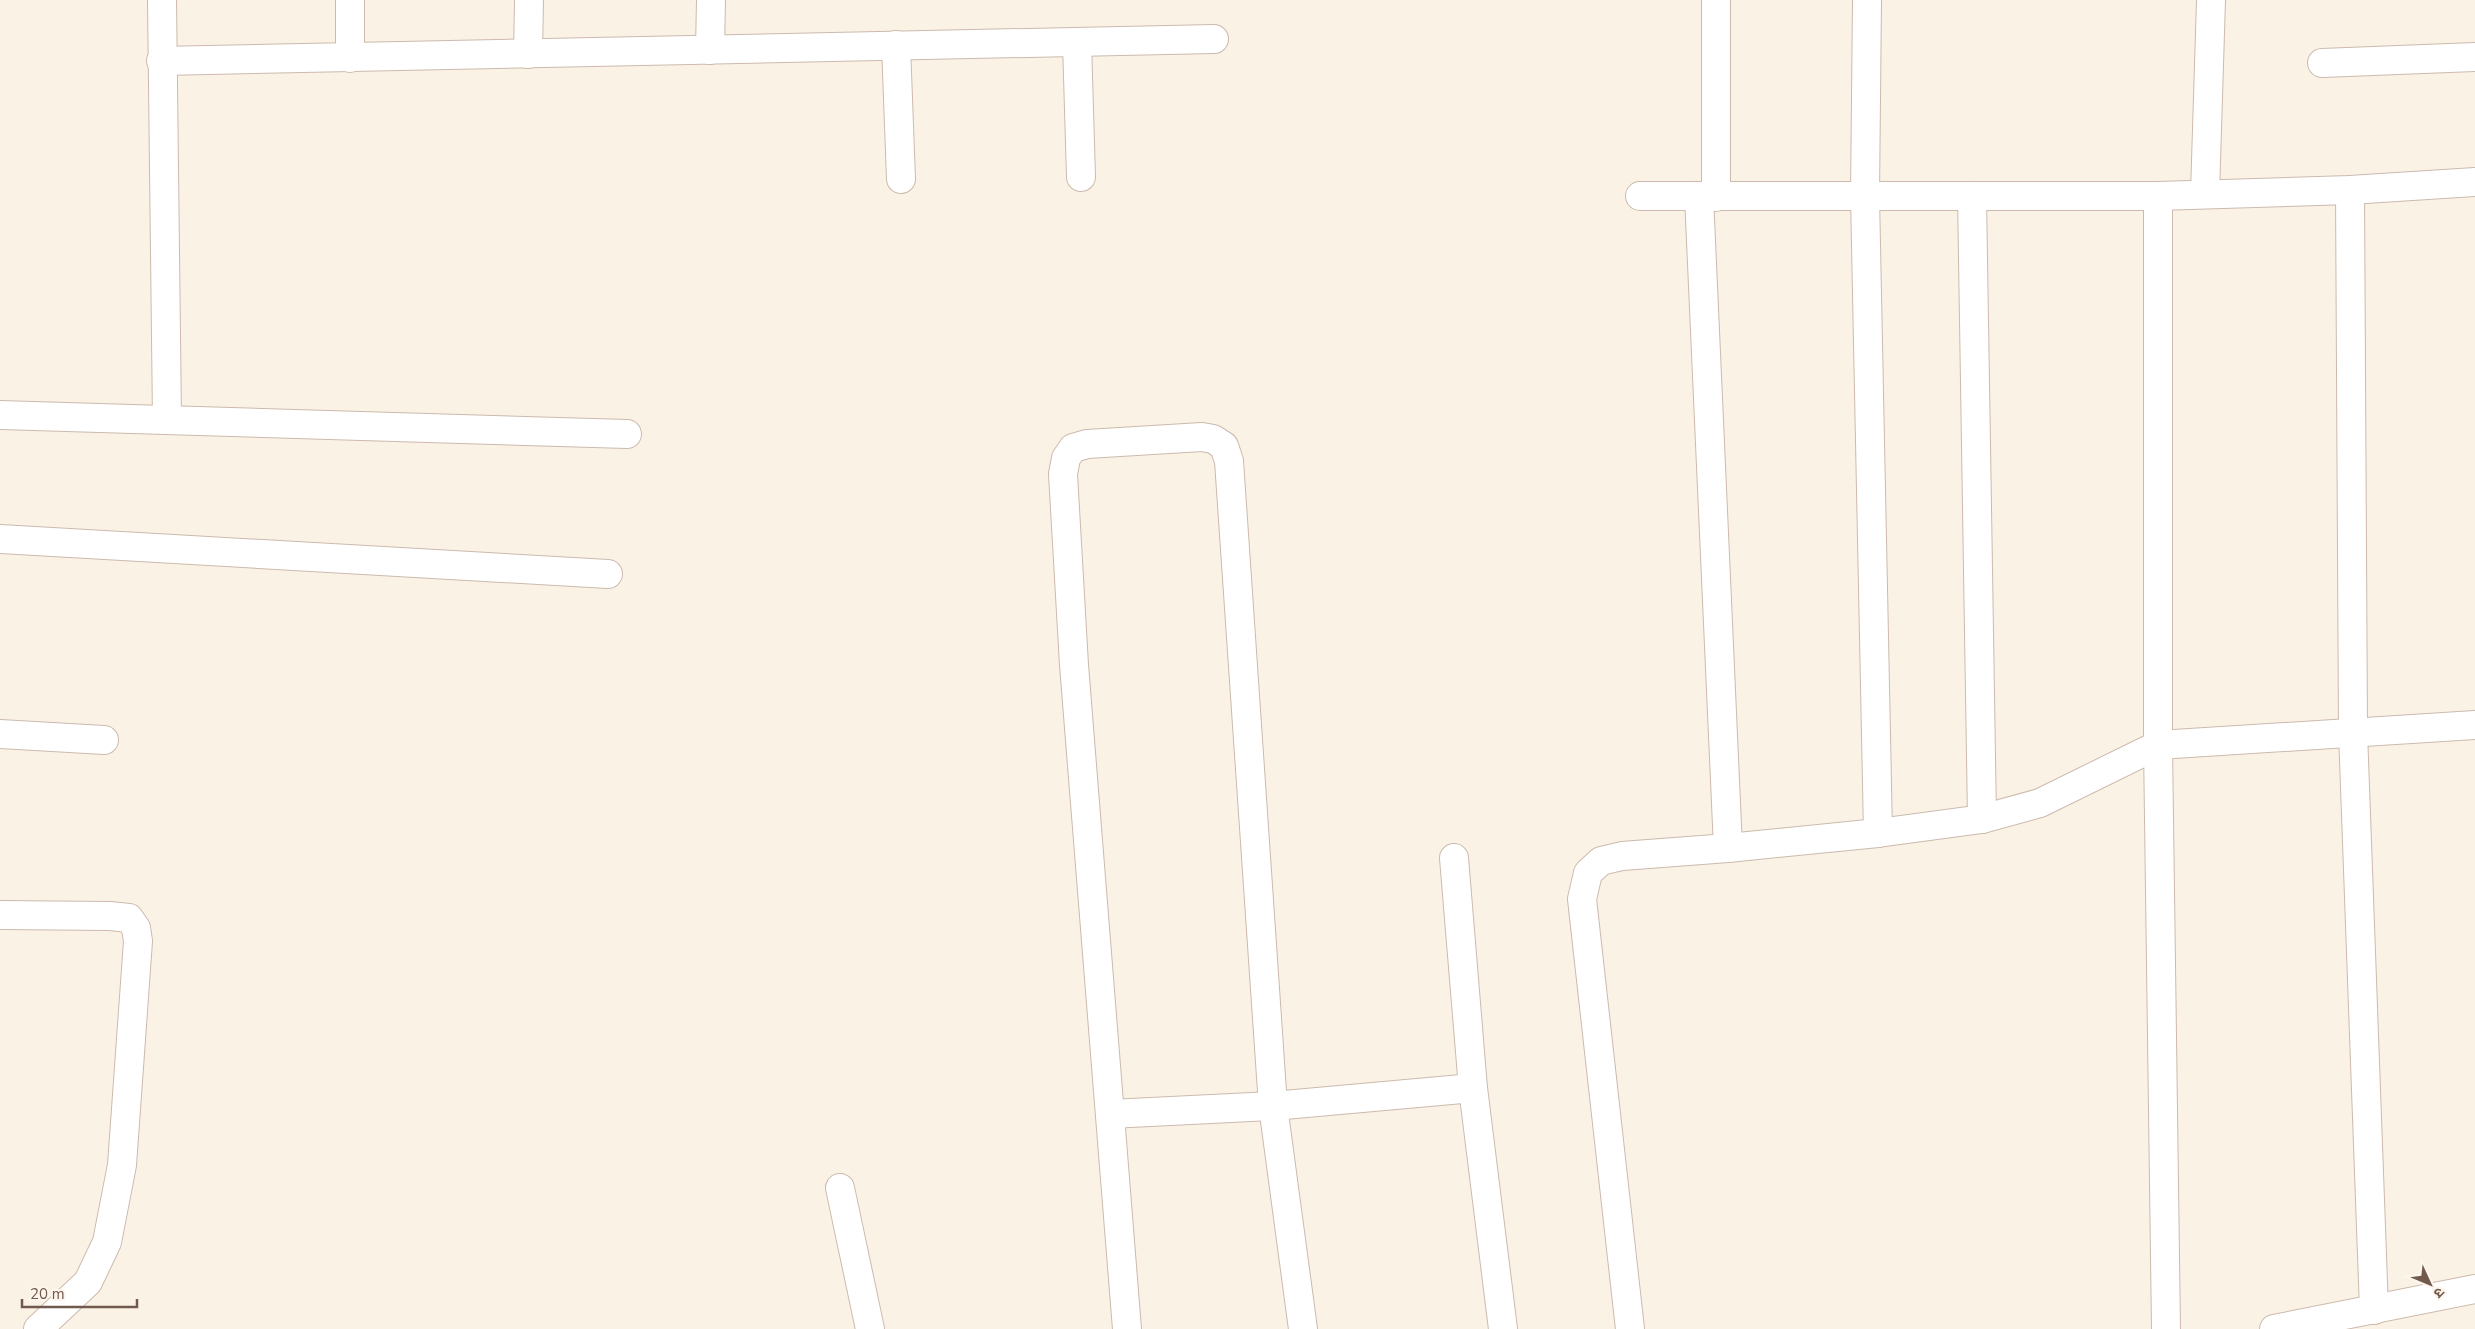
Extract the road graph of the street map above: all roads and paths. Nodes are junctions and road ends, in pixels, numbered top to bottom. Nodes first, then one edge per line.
1 (162, 0) edge
2 (350, 0) edge
3 (529, 0) edge
4 (711, 0) edge
5 (1716, 0) edge
6 (1867, 0) edge
7 (2211, 0) edge
8 (1214, 39) dead end
9 (1077, 42) junction
10 (896, 46) junction
11 (710, 50) junction
12 (528, 54) junction
13 (2475, 57) edge
14 (350, 58) junction
15 (161, 61) junction
16 (2322, 63) dead end
17 (1081, 178) dead end
18 (901, 179) dead end
19 (2475, 182) edge
20 (2350, 190) junction
21 (2205, 194) junction
22 (1640, 196) dead end
23 (1707, 196) junction
24 (1864, 196) junction
25 (1972, 196) junction
26 (2158, 196) junction
27 (0, 415) edge
28 (167, 420) junction
29 (628, 434) dead end
30 (0, 539) edge
31 (608, 574) dead end
32 (2475, 725) edge
33 (2353, 732) junction
34 (0, 734) edge
35 (104, 740) dead end
36 (2158, 745) junction
37 (1982, 819) junction
38 (1878, 833) junction
39 (1728, 848) junction
40 (1454, 858) dead end
41 (0, 915) edge
42 (1473, 1088) junction
43 (1273, 1106) junction
44 (1110, 1114) junction
45 (840, 1188) dead end
46 (2475, 1289) edge
47 (2374, 1310) junction
48 (38, 1329) edge
49 (870, 1329) edge
50 (1127, 1329) edge
51 (1303, 1329) edge
52 (1503, 1329) edge
53 (1630, 1329) edge
54 (2166, 1329) edge
55 (2274, 1329) edge

1 - 15 street
2 - 14 street
3 - 12 street
4 - 11 street
5 - 23 street
6 - 24 street
7 - 21 street
8 - 9 street
9 - 10 street
9 - 17 street
10 - 11 street
10 - 18 street
11 - 12 street
12 - 14 street
13 - 16 street
14 - 15 street
15 - 28 street
19 - 20 street
20 - 21 street
20 - 33 street
21 - 26 street
22 - 23 street
23 - 24 street
23 - 39 street
24 - 25 street
24 - 38 street
25 - 26 street
25 - 37 street
26 - 36 street
27 - 28 street
28 - 29 street
30 - 31 street
32 - 33 street
33 - 36 street
33 - 47 street
34 - 35 street
36 - 37 street
36 - 54 street
37 - 38 street
38 - 39 street
39 - 53 street
40 - 42 street
41 - 48 street
42 - 43 street
42 - 52 street
43 - 44 street
43 - 44 street
43 - 51 street
44 - 50 street
45 - 49 street
46 - 47 street
47 - 55 street

